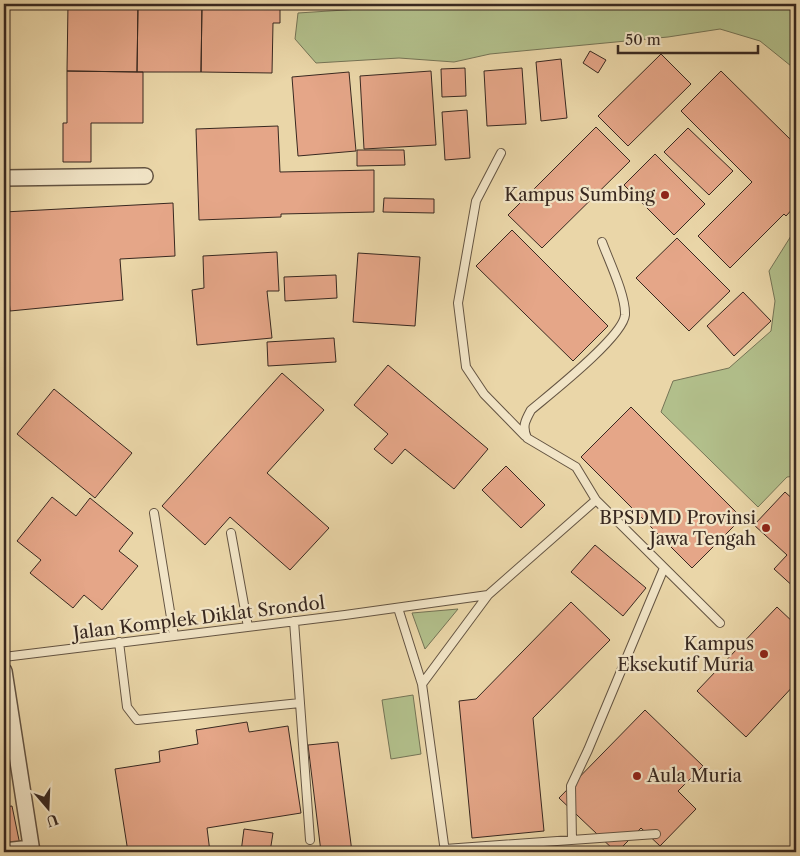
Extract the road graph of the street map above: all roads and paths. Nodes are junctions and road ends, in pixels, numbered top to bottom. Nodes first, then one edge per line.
1 (501, 153) dead end
2 (145, 176) dead end
3 (4, 178) edge
4 (602, 242) dead end
5 (527, 438) junction
6 (596, 500) junction
7 (154, 512) dead end
8 (231, 533) dead end
9 (664, 568) junction
10 (488, 595) junction
11 (398, 608) junction
12 (294, 621) junction
13 (720, 623) dead end
14 (248, 627) junction
15 (174, 636) junction
16 (119, 642) junction
17 (4, 657) edge
18 (4, 671) edge
19 (422, 684) junction
20 (300, 703) junction
21 (656, 834) dead end
22 (310, 840) dead end
23 (572, 840) junction
24 (32, 850) edge
25 (4, 851) edge
26 (445, 851) edge

1 - 5 lane
2 - 3 street
4 - 5 lane
5 - 6 lane
6 - 9 lane
6 - 10 lane
7 - 15 lane
8 - 14 lane
9 - 13 lane
9 - 23 lane
10 - 11 lane, Jalan Komplek Diklat Srondol
10 - 19 lane
11 - 12 lane, Jalan Komplek Diklat Srondol
11 - 19 lane
12 - 14 lane, Jalan Komplek Diklat Srondol
12 - 20 lane
14 - 15 lane, Jalan Komplek Diklat Srondol
15 - 16 lane, Jalan Komplek Diklat Srondol
16 - 17 lane, Jalan Komplek Diklat Srondol
16 - 20 lane
18 - 24 street
19 - 26 lane
20 - 22 lane
21 - 23 lane
23 - 26 lane
24 - 25 street

